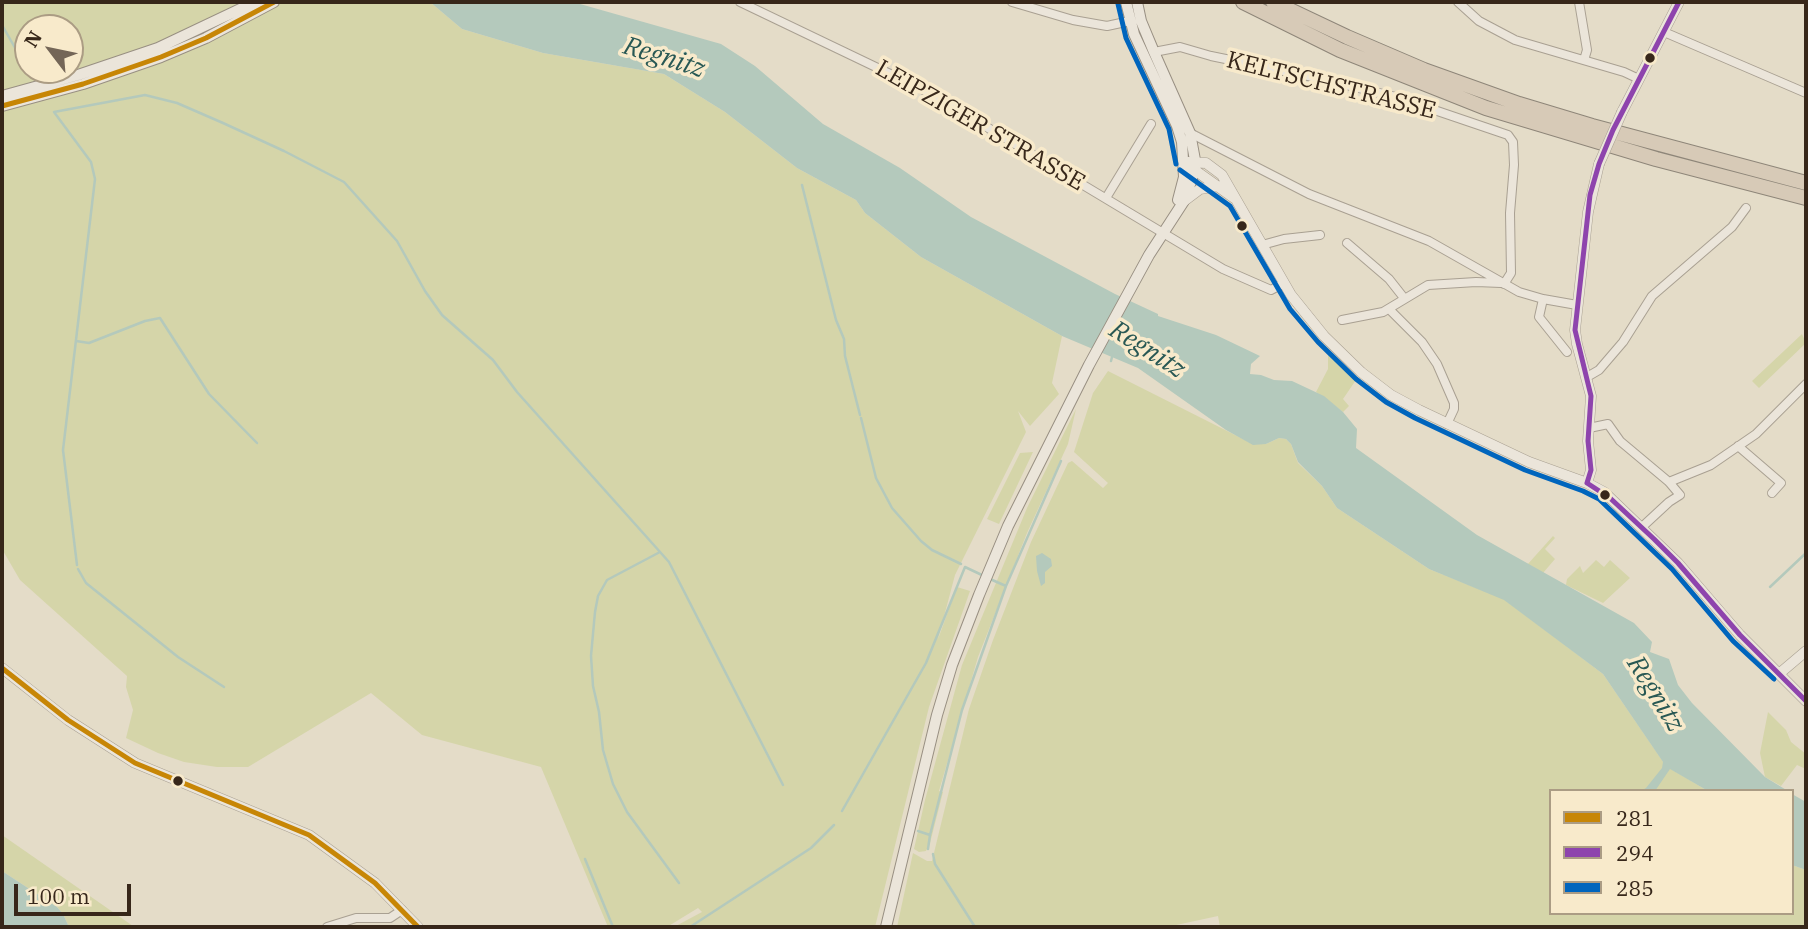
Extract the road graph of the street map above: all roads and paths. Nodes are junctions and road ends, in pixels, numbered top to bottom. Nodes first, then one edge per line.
1 (255, 2) edge
2 (274, 2) edge
3 (740, 2) edge
4 (1012, 2) edge
5 (1126, 2) edge
6 (1137, 2) edge
7 (1242, 2) edge
8 (1273, 2) edge
9 (1458, 2) edge
10 (1579, 2) edge
11 (1679, 2) edge
12 (1130, 21) junction
13 (1664, 32) junction
14 (1154, 52) junction
15 (159, 53) junction
16 (1584, 60) junction
17 (1639, 79) junction
18 (1806, 93) edge
19 (2, 96) edge
20 (2, 106) edge
21 (1151, 124) dead end
22 (1190, 133) junction
23 (1191, 164) junction
24 (1806, 183) edge
25 (1219, 186) junction
26 (1106, 198) junction
27 (1806, 198) edge
28 (1237, 200) junction
29 (1184, 201) junction
30 (1746, 208) dead end
31 (1173, 216) junction
32 (1162, 233) junction
33 (1320, 234) dead end
34 (1348, 243) dead end
35 (1262, 245) junction
36 (1284, 283) junction
37 (1504, 284) junction
38 (1404, 298) junction
39 (1543, 299) junction
40 (1577, 305) junction
41 (1389, 309) junction
42 (1342, 320) dead end
43 (1567, 352) dead end
44 (1587, 377) junction
45 (1804, 390) edge
46 (1447, 424) junction
47 (1589, 428) junction
48 (1738, 446) junction
49 (1669, 482) junction
50 (1587, 483) junction
51 (1772, 492) dead end
52 (1642, 527) junction
53 (1806, 651) edge
54 (2, 668) edge
55 (1780, 673) junction
56 (1806, 701) edge
57 (402, 910) junction
58 (327, 927) edge
59 (418, 927) edge
60 (886, 927) edge

1 - 15 main road
2 - 15 main road
3 - 26 street, LEIPZIGER STRASSE
4 - 12 street
5 - 12 main road
6 - 14 main road
7 - 27 highway
8 - 24 highway
9 - 16 street
10 - 16 street
11 - 13 street
12 - 23 main road
13 - 17 street
13 - 18 street
14 - 22 main road
14 - 37 street, KELTSCHSTRASSE
15 - 19 main road
15 - 20 main road
16 - 17 street
17 - 40 street, bridge
21 - 26 street, LEIPZIGER STRASSE
22 - 23 main road
22 - 37 street
23 - 25 street
23 - 28 street
23 - 29 main road
23 - 31 main road
25 - 28 street
25 - 29 street
26 - 32 street, LEIPZIGER STRASSE
28 - 35 street
29 - 31 main road
30 - 44 street
31 - 32 main road
32 - 36 street, LEIPZIGER STRASSE
32 - 60 main road
33 - 35 street
34 - 38 street
35 - 36 street
36 - 46 street
37 - 38 street
37 - 39 street
38 - 41 street
39 - 40 street
39 - 43 street
40 - 44 street
41 - 42 street
41 - 46 street
44 - 47 street
45 - 48 street
46 - 50 street
47 - 49 street
47 - 50 street
48 - 49 street
48 - 51 street
49 - 52 street
50 - 52 street
52 - 55 street
53 - 55 street
54 - 57 street
55 - 56 street
57 - 58 street
57 - 59 street

